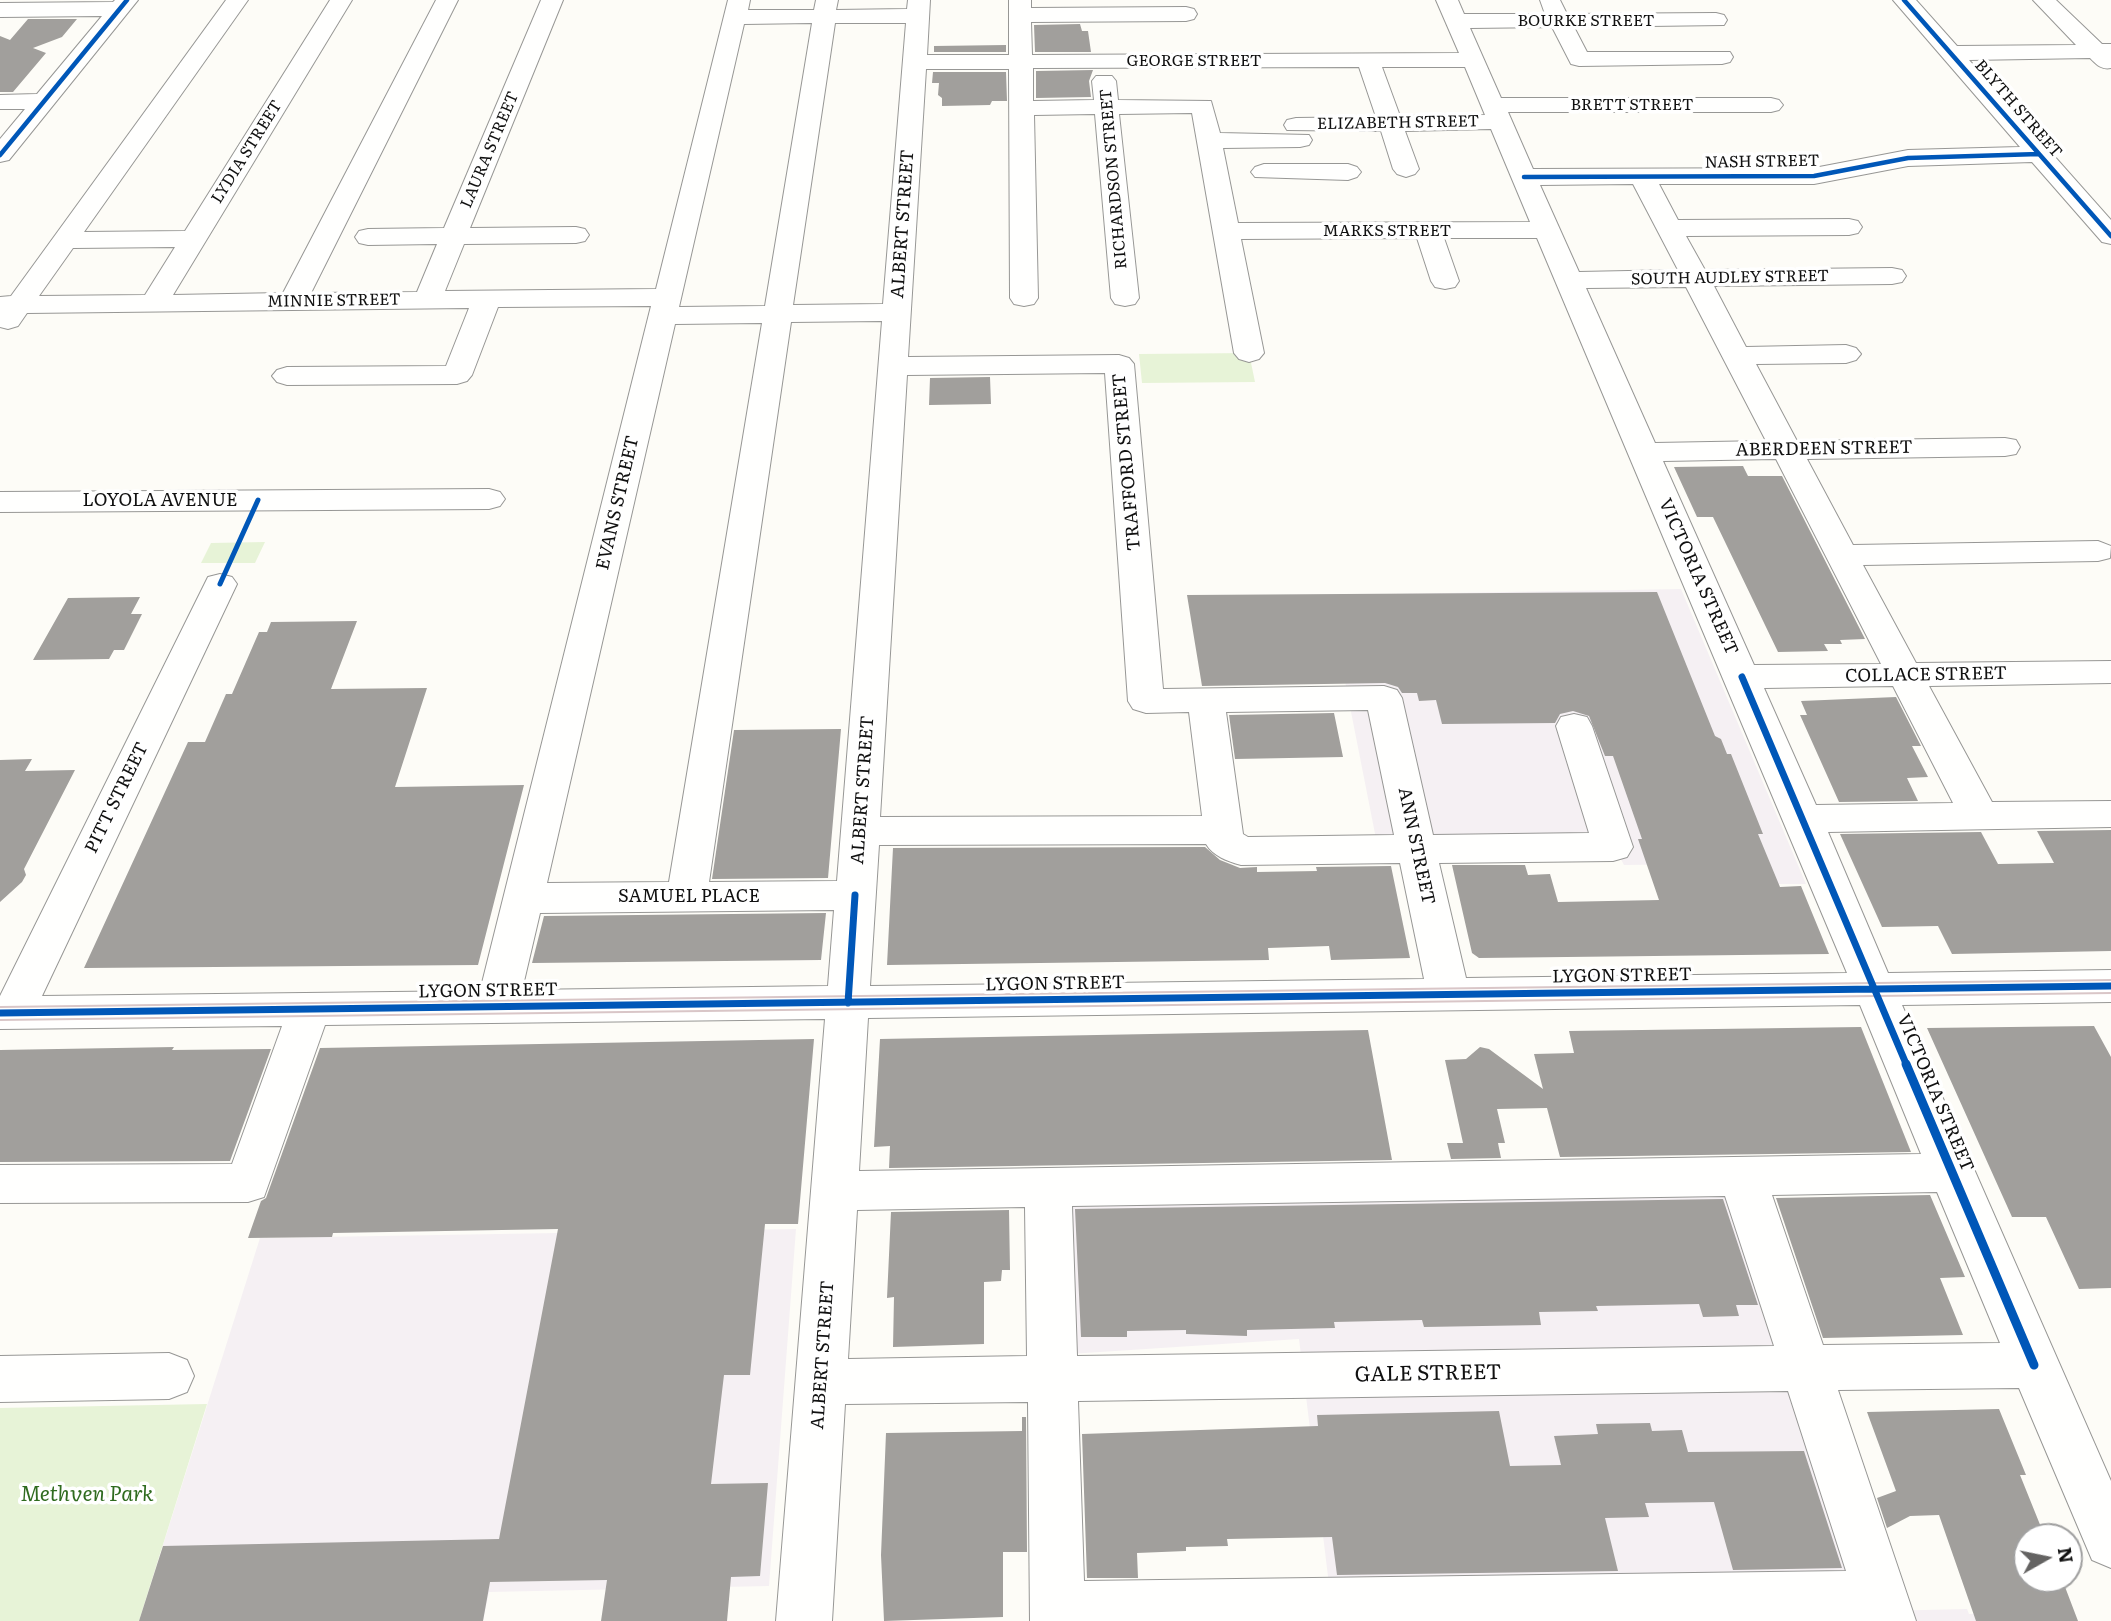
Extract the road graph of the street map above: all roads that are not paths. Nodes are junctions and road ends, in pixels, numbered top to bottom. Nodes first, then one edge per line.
1 (237, 0) edge
2 (341, 0) edge
3 (447, 0) edge
4 (552, 0) edge
5 (1549, 0) edge
6 (1904, 0) edge
7 (2044, 0) edge
8 (123, 5) edge
9 (825, 8) edge
10 (918, 8) edge
11 (1020, 8) edge
12 (737, 9) edge
13 (7, 10) edge
14 (1452, 11) edge
15 (1186, 14) dead end
16 (1716, 20) dead end
17 (1560, 21) junction
18 (1950, 53) junction
19 (2106, 56) edge
20 (1722, 57) dead end
21 (1368, 60) junction
22 (1473, 60) junction
23 (1102, 61) junction
24 (915, 62) junction
25 (1021, 62) junction
26 (0, 102) edge
27 (43, 102) junction
28 (1771, 105) dead end
29 (1107, 107) junction
30 (1021, 108) junction
31 (1496, 114) junction
32 (1391, 124) junction
33 (1296, 126) junction
34 (1209, 141) junction
35 (2039, 154) junction
36 (0, 155) edge
37 (1406, 169) dead end
38 (1264, 172) dead end
39 (1308, 172) junction
40 (1348, 172) dead end
41 (1524, 177) junction
42 (1642, 177) junction
43 (2068, 187) junction
44 (2103, 187) dead end
45 (1849, 227) dead end
46 (1668, 228) junction
47 (1428, 230) junction
48 (1547, 230) junction
49 (1226, 231) junction
50 (576, 235) dead end
51 (454, 236) junction
52 (2111, 236) edge
53 (368, 237) dead end
54 (194, 239) junction
55 (65, 240) junction
56 (1892, 276) dead end
57 (1695, 278) junction
58 (1568, 280) junction
59 (1445, 281) dead end
60 (1024, 298) dead end
61 (1125, 298) dead end
62 (486, 299) junction
63 (427, 300) junction
64 (292, 302) junction
65 (154, 303) junction
66 (10, 305) edge
67 (665, 307) junction
68 (897, 312) junction
69 (778, 314) junction
70 (0, 331) edge
71 (1249, 353) dead end
72 (1846, 354) dead end
73 (1738, 356) junction
74 (893, 366) junction
75 (287, 376) dead end
76 (2005, 447) dead end
77 (1786, 450) junction
78 (1644, 452) junction
79 (489, 499) dead end
80 (0, 502) edge
81 (2098, 551) dead end
82 (1840, 555) junction
83 (220, 584) dead end
84 (2111, 672) edge
85 (1905, 676) junction
86 (1742, 677) junction
87 (1206, 701) junction
88 (1574, 726) dead end
89 (2111, 814) edge
90 (1980, 817) junction
91 (1803, 819) junction
92 (1222, 830) junction
93 (860, 831) junction
94 (1417, 849) junction
95 (855, 895) junction
96 (687, 897) junction
97 (523, 898) junction
98 (2111, 986) edge
99 (1875, 989) junction
100 (1448, 994) junction
101 (848, 1003) junction
102 (496, 1006) junction
103 (309, 1009) junction
104 (7, 1013) edge
105 (1951, 1173) junction
106 (1742, 1176) junction
107 (0, 1184) edge
108 (1048, 1187) junction
109 (834, 1191) junction
110 (2035, 1365) junction
111 (1806, 1368) junction
112 (169, 1376) dead end
113 (0, 1379) edge
114 (1052, 1379) junction
115 (821, 1382) junction
116 (2111, 1542) edge
117 (1886, 1610) edge
118 (1058, 1615) edge
119 (804, 1621) edge

1 - 55 street
2 - 54 street, LYDIA STREET
3 - 64 street
4 - 51 street, LAURA STREET
5 - 17 street
6 - 18 street, BLYTH STREET
7 - 19 street
8 - 13 street
8 - 27 street
9 - 10 street
9 - 12 street
9 - 69 street
10 - 24 street, ALBERT STREET
11 - 15 street
11 - 25 street
12 - 67 street, EVANS STREET
14 - 17 street, BOURKE STREET
14 - 22 street, VICTORIA STREET
16 - 17 street, BOURKE STREET
17 - 20 street
18 - 19 street
18 - 35 street, BLYTH STREET
21 - 22 street, GEORGE STREET
21 - 23 street, GEORGE STREET
21 - 32 street
22 - 31 street, VICTORIA STREET
23 - 25 street, GEORGE STREET
23 - 29 street, RICHARDSON STREET
24 - 25 street, GEORGE STREET
24 - 68 street, ALBERT STREET
25 - 30 street
26 - 27 street
27 - 36 street
28 - 31 street, BRETT STREET
29 - 30 street
29 - 34 street
29 - 61 street, RICHARDSON STREET
30 - 60 street
31 - 32 street, ELIZABETH STREET
31 - 41 street, VICTORIA STREET
32 - 33 street, ELIZABETH STREET
32 - 37 street
33 - 34 street
33 - 39 street, ELIZABETH STREET
34 - 49 street
35 - 42 street, NASH STREET
35 - 43 street, BLYTH STREET
38 - 39 street
39 - 40 street
41 - 42 street, NASH STREET
41 - 48 street, VICTORIA STREET
42 - 46 street
43 - 44 street
43 - 52 street, BLYTH STREET
45 - 46 street
46 - 57 street
47 - 48 street, MARKS STREET
47 - 49 street, MARKS STREET
47 - 59 street
48 - 58 street, VICTORIA STREET
49 - 71 street
50 - 51 street
51 - 53 street
51 - 63 street, LAURA STREET
54 - 55 street
54 - 65 street, LYDIA STREET
55 - 66 street
56 - 57 street, SOUTH AUDLEY STREET
57 - 58 street, SOUTH AUDLEY STREET
57 - 73 street
58 - 78 street, VICTORIA STREET
62 - 63 street, MINNIE STREET
62 - 67 street, MINNIE STREET
62 - 75 street
63 - 64 street, MINNIE STREET
64 - 65 street, MINNIE STREET
65 - 66 street, MINNIE STREET
66 - 70 street
67 - 69 street, MINNIE STREET
67 - 97 street, EVANS STREET
68 - 69 street, MINNIE STREET
68 - 74 street, ALBERT STREET
69 - 96 street
72 - 73 street
73 - 77 street
74 - 87 street, TRAFFORD STREET
74 - 93 street, ALBERT STREET
76 - 77 street, ABERDEEN STREET
77 - 78 street, ABERDEEN STREET
77 - 82 street
78 - 86 street, VICTORIA STREET
79 - 80 street, LOYOLA AVENUE
81 - 82 street
82 - 85 street
83 - 104 street, PITT STREET
84 - 85 street, COLLACE STREET
85 - 86 street, COLLACE STREET
85 - 90 street
86 - 91 street, VICTORIA STREET
87 - 92 street
87 - 94 street, ANN STREET
88 - 94 street
89 - 90 street
90 - 91 street
91 - 99 street, VICTORIA STREET
92 - 93 street
92 - 94 street
93 - 95 street, ALBERT STREET
94 - 100 street, ANN STREET
95 - 96 street, SAMUEL PLACE
95 - 101 street, ALBERT STREET
96 - 97 street, SAMUEL PLACE
97 - 102 street, EVANS STREET
98 - 99 street, LYGON STREET
99 - 100 street, LYGON STREET
99 - 105 street, VICTORIA STREET
100 - 101 street, LYGON STREET
101 - 102 street, LYGON STREET
101 - 109 street, ALBERT STREET
102 - 103 street, LYGON STREET
103 - 104 street, LYGON STREET
103 - 107 street
105 - 106 street
105 - 110 street, VICTORIA STREET
106 - 108 street
106 - 111 street
108 - 109 street
108 - 114 street
109 - 115 street, ALBERT STREET
110 - 111 street, GALE STREET
110 - 116 street, VICTORIA STREET
111 - 114 street, GALE STREET
111 - 117 street
112 - 113 street
114 - 115 street, GALE STREET
114 - 118 street
115 - 119 street, ALBERT STREET
117 - 118 street

